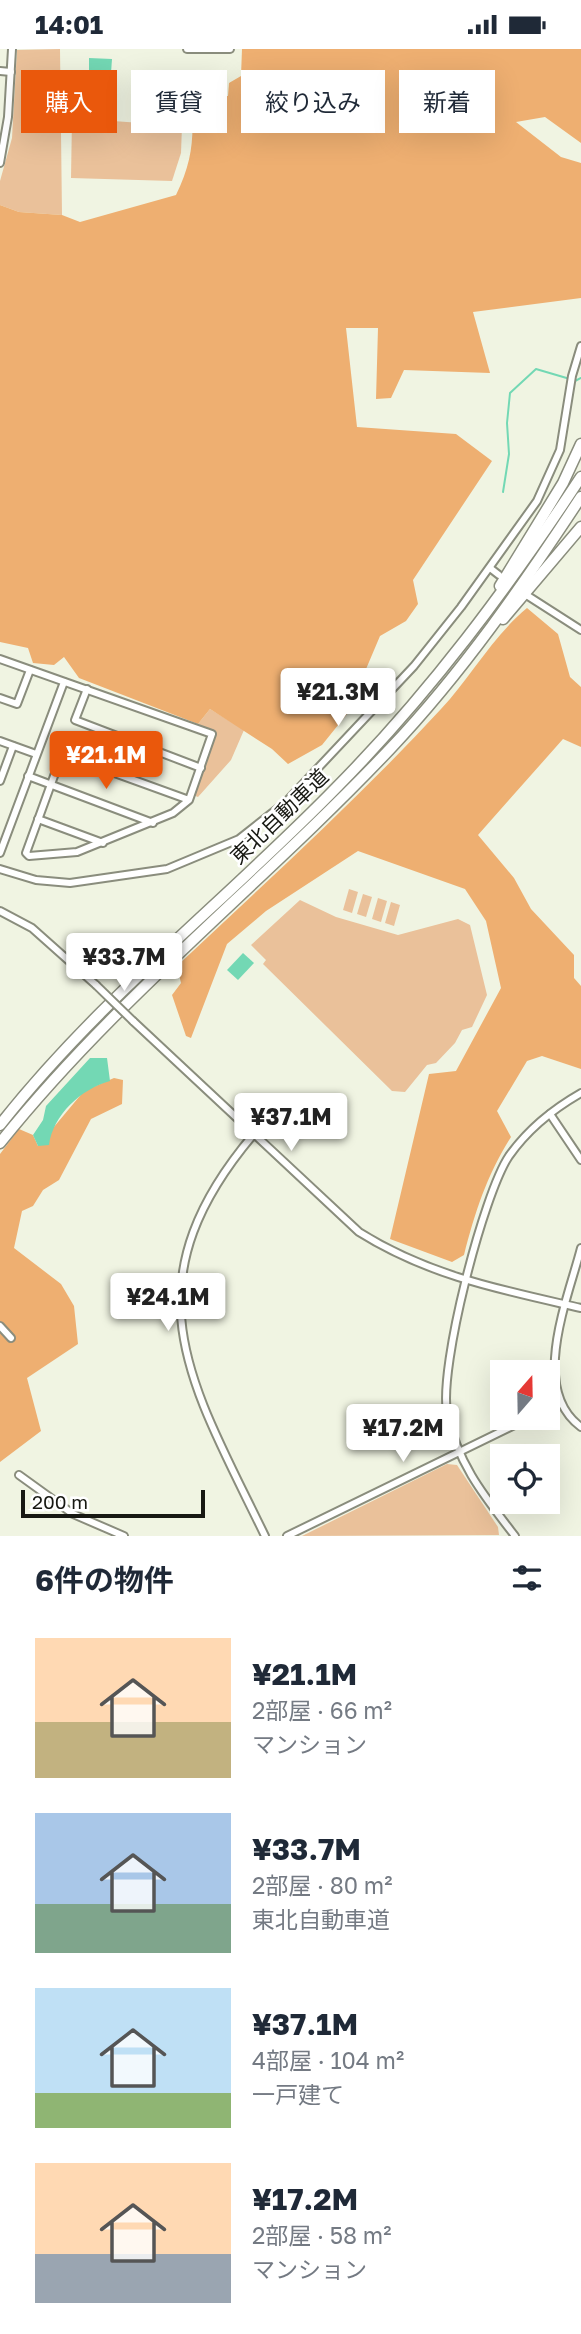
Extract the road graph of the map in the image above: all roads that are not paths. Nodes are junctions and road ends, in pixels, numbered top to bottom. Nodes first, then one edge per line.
1 (12, 49) edge
2 (187, 49) edge
3 (230, 49) edge
4 (0, 71) edge
5 (11, 72) junction
6 (0, 163) edge
7 (581, 346) edge
8 (581, 445) edge
9 (581, 477) edge
10 (581, 497) edge
11 (581, 527) edge
12 (490, 568) junction
13 (499, 575) dead end
14 (528, 596) dead end
15 (581, 630) edge
16 (485, 636) junction
17 (0, 659) edge
18 (30, 670) junction
19 (64, 681) junction
20 (434, 681) junction
21 (87, 689) junction
22 (0, 698) edge
23 (0, 741) edge
24 (13, 746) junction
25 (36, 754) junction
26 (201, 768) junction
27 (28, 776) junction
28 (0, 780) edge
29 (50, 785) junction
30 (190, 800) junction
31 (38, 819) junction
32 (153, 823) junction
33 (103, 843) junction
34 (0, 853) edge
35 (0, 869) edge
36 (0, 911) edge
37 (581, 1093) edge
38 (550, 1114) junction
39 (0, 1125) edge
40 (253, 1135) junction
41 (0, 1143) edge
42 (581, 1160) edge
43 (581, 1248) edge
44 (468, 1280) junction
45 (567, 1305) junction
46 (581, 1308) edge
47 (0, 1326) edge
48 (11, 1338) dead end
49 (555, 1360) edge
50 (560, 1404) edge
51 (581, 1427) edge
52 (505, 1430) edge
53 (458, 1453) junction
54 (19, 1475) dead end
55 (124, 1536) edge
56 (265, 1536) edge
57 (287, 1536) edge
58 (516, 1536) edge

1 - 5 street
2 - 3 street
4 - 5 street
5 - 6 street
7 - 12 street
8 - 20 highway
9 - 20 highway, 東北自動車道
10 - 16 highway, 東北自動車道
11 - 16 highway
12 - 13 street
12 - 35 street
14 - 15 street
16 - 41 highway, 東北自動車道
17 - 18 street
18 - 19 street
18 - 22 street
19 - 21 street
19 - 25 street
20 - 39 highway, 東北自動車道
21 - 26 street
21 - 26 street
23 - 24 street
24 - 25 street
24 - 28 street
25 - 27 street
26 - 30 street
27 - 29 street
27 - 34 street
29 - 30 street
29 - 31 street
29 - 32 street
30 - 32 street
31 - 33 street
31 - 33 street
32 - 33 street
36 - 40 street, bridge
37 - 38 street
38 - 42 street
38 - 44 street
40 - 44 street
40 - 56 street
43 - 45 street
44 - 45 street
44 - 53 street
45 - 46 street
45 - 49 street
47 - 48 street
50 - 51 street
52 - 53 street
53 - 57 street
53 - 58 street
54 - 55 street

